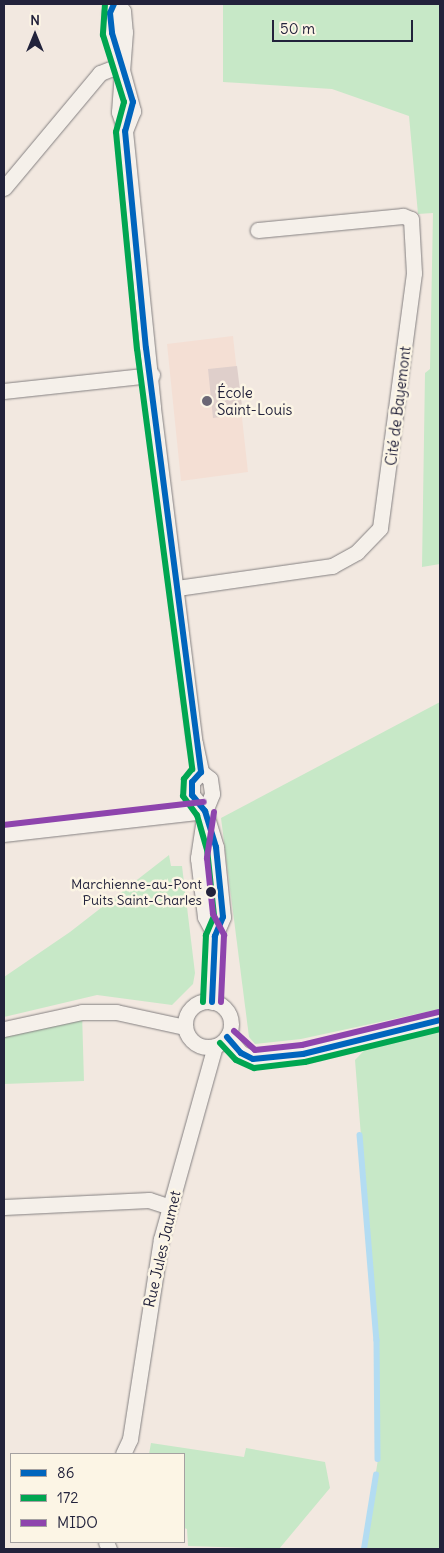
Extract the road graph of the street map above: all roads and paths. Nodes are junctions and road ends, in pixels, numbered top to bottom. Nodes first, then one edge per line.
1 (115, 4) edge
2 (121, 65) junction
3 (4, 188) edge
4 (258, 230) dead end
5 (152, 375) junction
6 (4, 391) edge
7 (176, 588) junction
8 (205, 811) junction
9 (4, 834) edge
10 (212, 1002) junction
11 (440, 1020) edge
12 (185, 1026) junction
13 (4, 1028) edge
14 (222, 1042) junction
15 (4, 1207) edge
16 (170, 1207) junction
17 (123, 1453) edge

1 - 2 street
2 - 3 street
2 - 5 street
4 - 7 street, Cité de Bayemont
5 - 6 street
5 - 7 street
7 - 8 street
8 - 9 street
8 - 10 street
10 - 12 street
10 - 14 street
11 - 14 street
12 - 13 street
12 - 14 street
14 - 16 street, Rue Jules Jaumet
15 - 16 street
16 - 17 street, Rue Jules Jaumet

